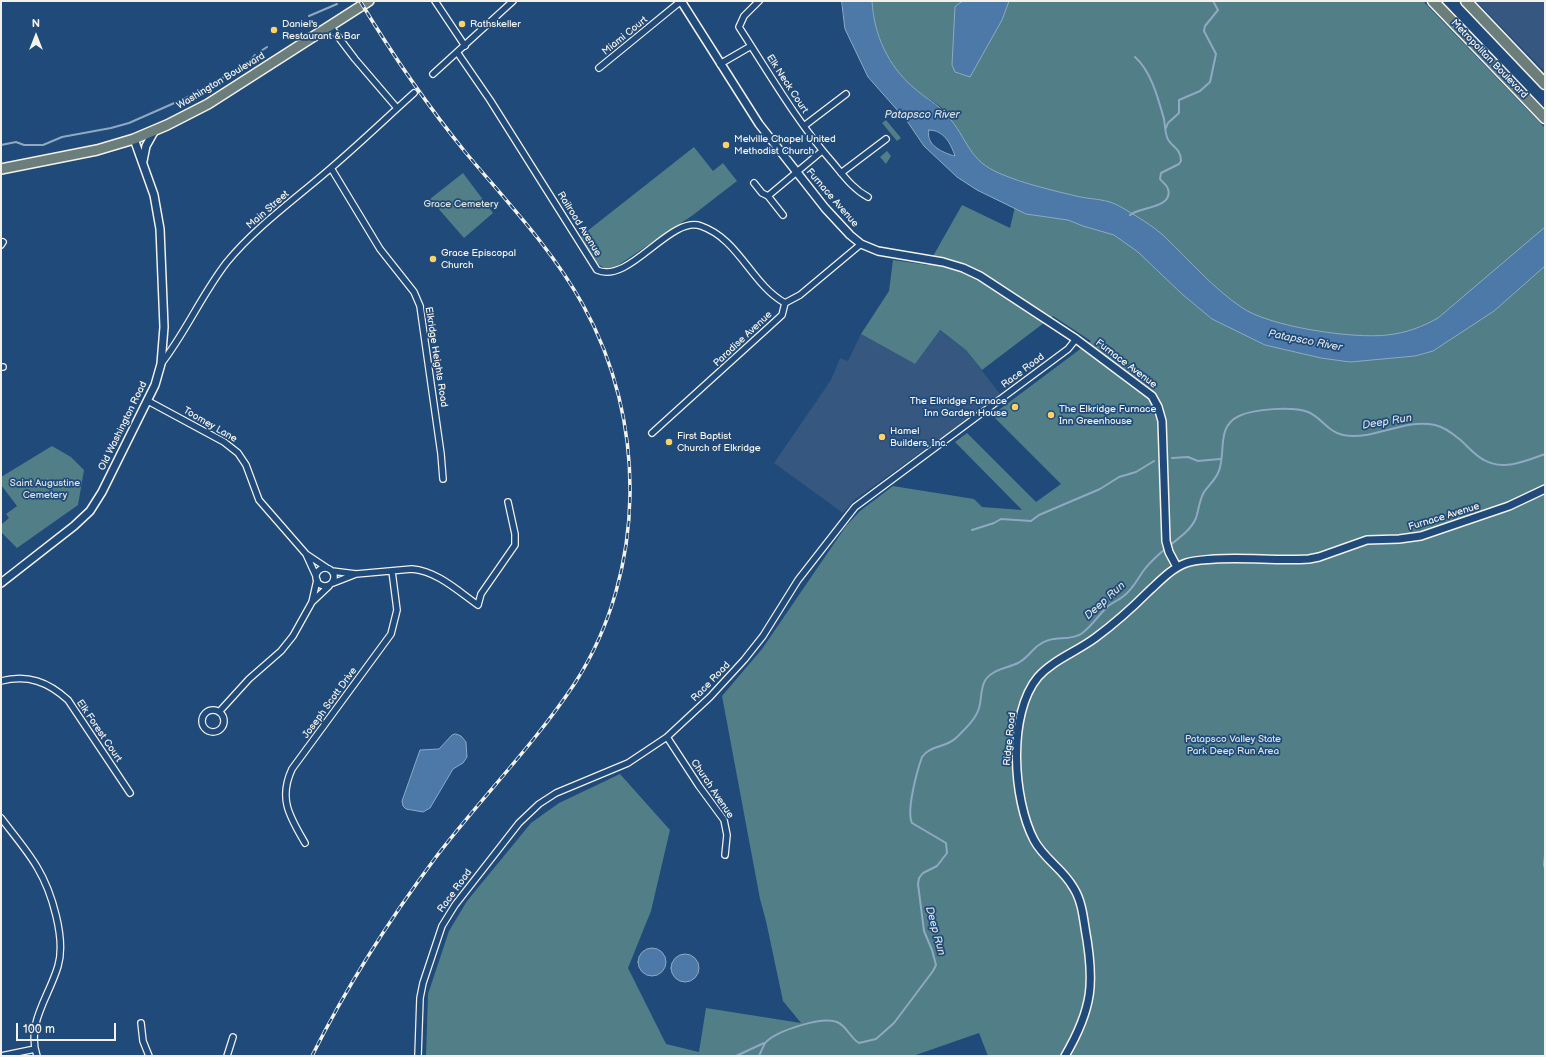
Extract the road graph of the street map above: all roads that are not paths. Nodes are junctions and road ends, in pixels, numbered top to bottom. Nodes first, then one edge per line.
1 (369, 1) edge
2 (435, 1) edge
3 (512, 1) edge
4 (681, 1) edge
5 (759, 1) edge
6 (1433, 1) edge
7 (1466, 1) edge
8 (330, 26) junction
9 (465, 46) junction
10 (752, 46) junction
11 (457, 52) junction
12 (720, 64) junction
13 (599, 68) dead end
14 (434, 74) dead end
15 (1545, 84) edge
16 (414, 93) dead end
17 (846, 94) dead end
18 (397, 108) junction
19 (1545, 118) edge
20 (804, 126) junction
21 (155, 130) junction
22 (134, 139) junction
23 (886, 139) dead end
24 (822, 151) junction
25 (143, 161) junction
26 (331, 168) junction
27 (1, 169) edge
28 (796, 172) junction
29 (841, 173) junction
30 (754, 183) dead end
31 (768, 196) junction
32 (868, 198) dead end
33 (783, 215) dead end
34 (861, 244) junction
35 (785, 303) junction
36 (1076, 339) junction
37 (161, 364) junction
38 (148, 401) junction
39 (652, 433) dead end
40 (443, 479) dead end
41 (1545, 489) edge
42 (508, 502) dead end
43 (306, 554) junction
44 (1177, 567) junction
45 (329, 569) junction
46 (392, 571) junction
47 (356, 574) junction
48 (316, 578) junction
49 (1, 583) edge
50 (332, 584) junction
51 (312, 602) junction
52 (1, 681) edge
53 (219, 712) junction
54 (667, 737) junction
55 (130, 793) dead end
56 (1, 818) edge
57 (306, 843) dead end
58 (725, 855) dead end
59 (141, 1023) dead end
60 (232, 1038) dead end
61 (35, 1049) junction
62 (1, 1056) edge
63 (37, 1056) edge
64 (149, 1056) edge
65 (227, 1056) edge
66 (418, 1056) edge
67 (1065, 1056) edge

1 - 8 main road, Washington Boulevard
2 - 9 street
3 - 9 street
4 - 12 street, Furnace Avenue
4 - 13 street, Miami Court
5 - 10 street, Elk Neck Court
6 - 19 highway, Metropolitan Boulevard
7 - 15 highway
8 - 18 street
8 - 21 main road, Washington Boulevard
9 - 11 street
10 - 12 street
10 - 20 street, Elk Neck Court
11 - 14 street
11 - 35 street, Railroad Avenue
12 - 28 street, Furnace Avenue
16 - 18 street, Main Street
17 - 20 street
18 - 26 street, Main Street
20 - 24 street, Elk Neck Court
21 - 22 main road, Washington Boulevard
21 - 25 street
22 - 25 street, Old Washington Road
22 - 27 main road, Washington Boulevard
23 - 29 street
24 - 28 street
24 - 29 street, Elk Neck Court
25 - 37 street, Old Washington Road
26 - 37 street, Main Street
26 - 40 street, Elkridge Heights Road
28 - 31 street
28 - 34 street, Furnace Avenue
29 - 32 street, Elk Neck Court
30 - 31 street
31 - 33 street
34 - 35 street
34 - 36 street, Furnace Avenue
35 - 39 street, Paradise Avenue
36 - 44 street, Furnace Avenue
36 - 54 street, Race Road
37 - 38 street, Old Washington Road
38 - 43 street, Toomey Lane
38 - 49 street, Old Washington Road
41 - 44 street, Furnace Avenue
42 - 46 street
43 - 45 street, Toomey Lane
43 - 48 street, Toomey Lane
44 - 67 street, Ridge Road
45 - 47 street
45 - 48 street
45 - 50 street
46 - 47 street
46 - 57 street, Joseph Scott Drive
47 - 50 street
48 - 50 street
48 - 51 street
50 - 51 street
51 - 53 street
52 - 55 street, Elk Forest Court
53 - 53 street
54 - 58 street, Church Avenue
54 - 66 street, Race Road
56 - 61 street
59 - 64 street
60 - 65 street
61 - 62 street
61 - 63 street

